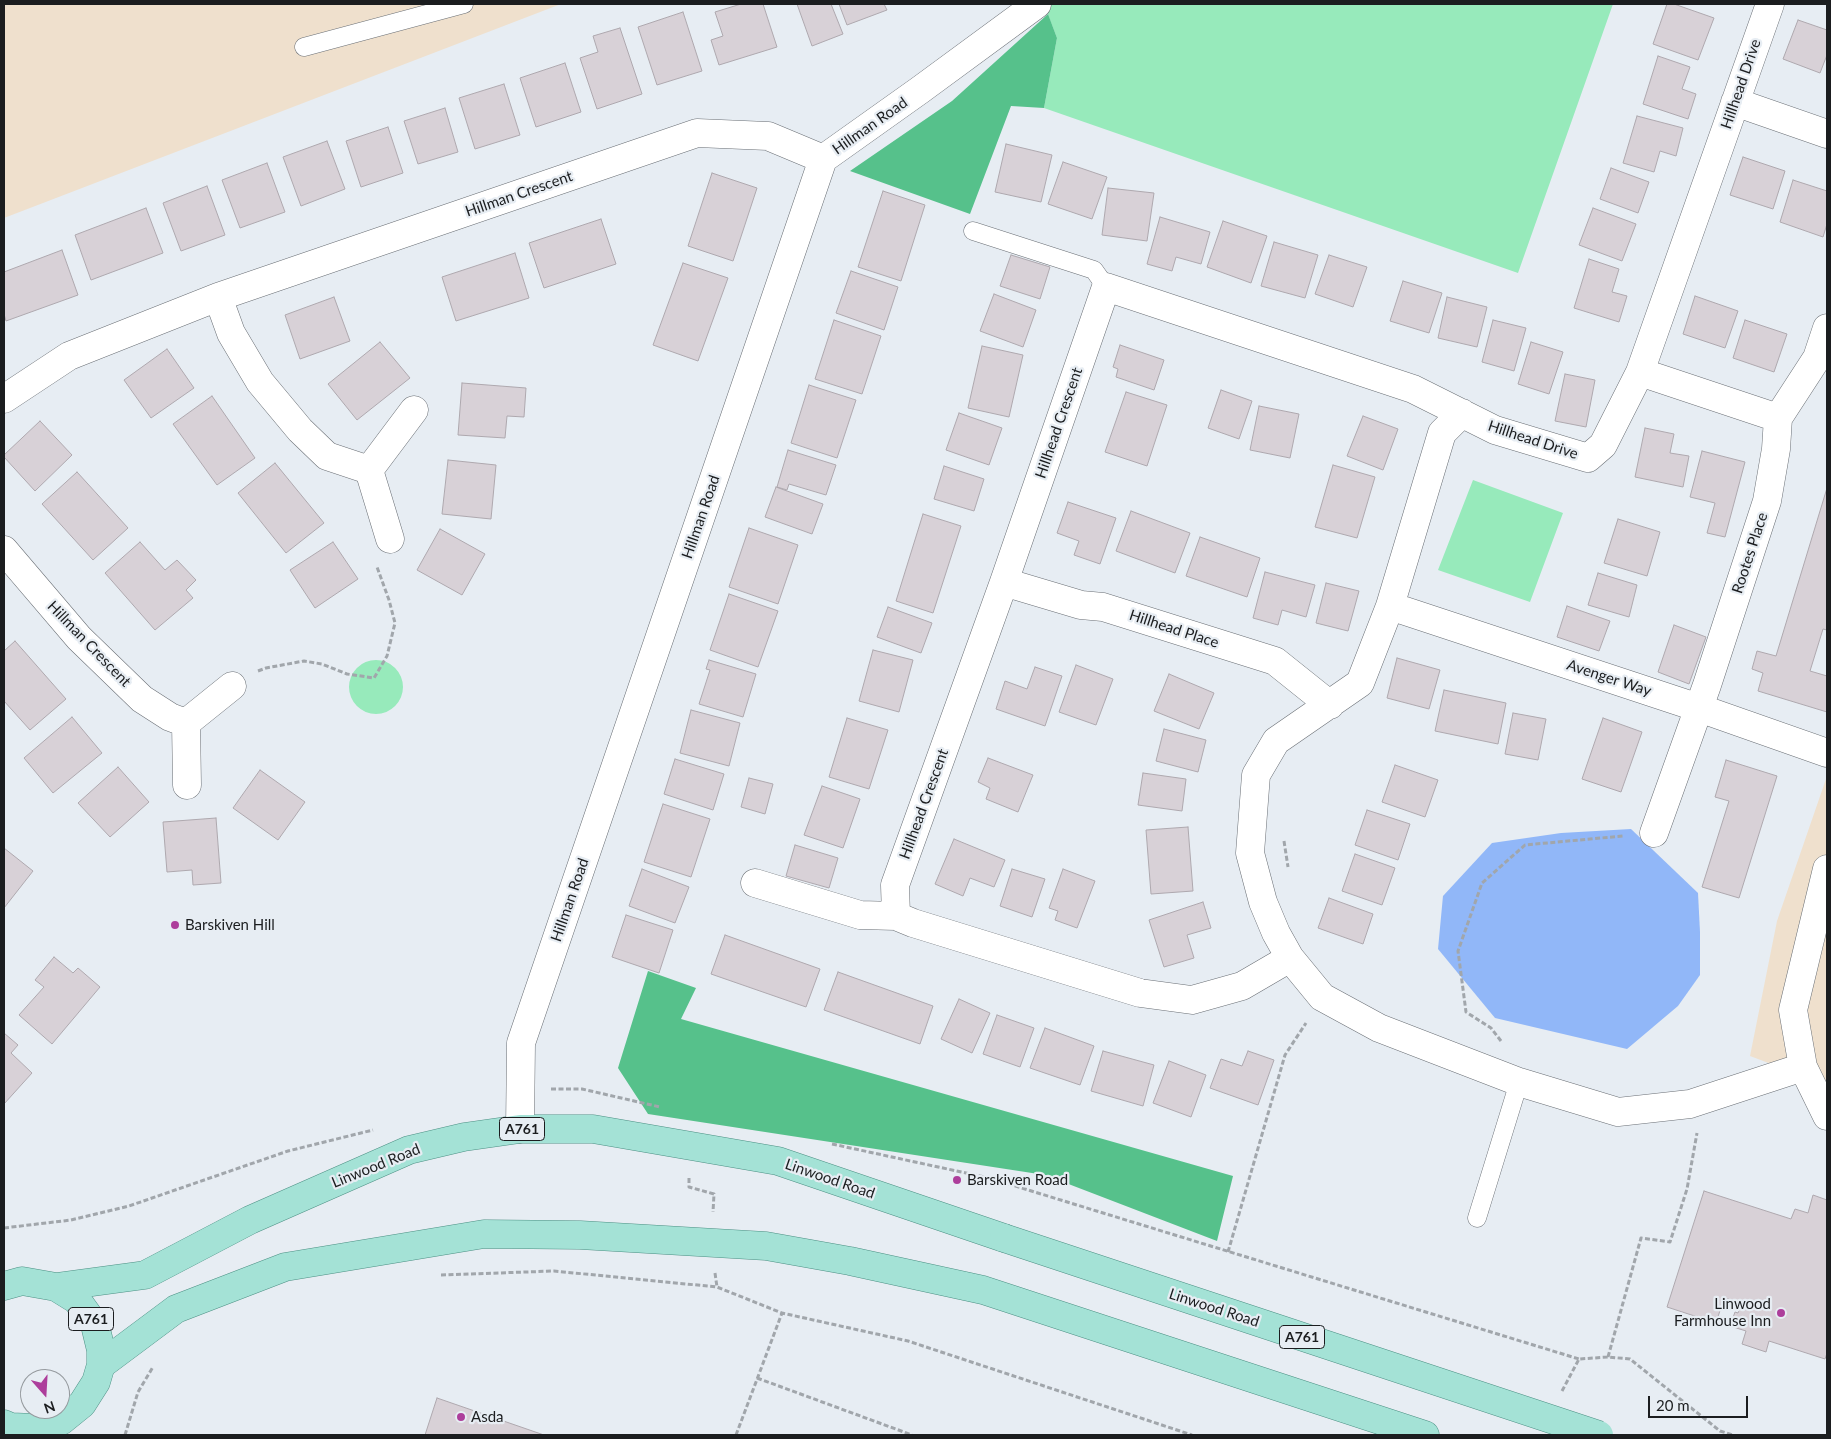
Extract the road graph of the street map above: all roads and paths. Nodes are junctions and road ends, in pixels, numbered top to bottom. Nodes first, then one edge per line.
1 (464, 4) edge
2 (1037, 4) edge
3 (1770, 4) edge
4 (304, 47) dead end
5 (1735, 102) junction
6 (1827, 134) edge
7 (823, 159) junction
8 (972, 231) dead end
9 (1106, 287) junction
10 (218, 297) junction
11 (1827, 328) edge
12 (1640, 372) junction
13 (4, 399) edge
14 (414, 410) dead end
15 (1462, 413) junction
16 (1778, 418) junction
17 (369, 470) junction
18 (390, 539) joint
19 (4, 550) edge
20 (1004, 582) junction
21 (1390, 606) junction
22 (232, 686) joint
23 (1703, 696) junction
24 (1330, 705) junction
25 (186, 723) junction
26 (1827, 753) edge
27 (187, 785) dead end
28 (1654, 833) joint
29 (1284, 840) dead end
30 (1288, 868) dead end
31 (1827, 869) edge
32 (755, 882) dead end
33 (896, 916) junction
34 (1290, 958) junction
35 (1322, 997) junction
36 (1506, 1046) dead end
37 (1803, 1067) junction
38 (1519, 1082) junction
39 (520, 1088) junction
40 (1698, 1102) junction
41 (666, 1108) dead end
42 (1827, 1116) edge
43 (380, 1128) dead end
44 (520, 1129) junction
45 (828, 1143) dead end
46 (689, 1146) junction
47 (1477, 1218) dead end
48 (4, 1228) edge
49 (710, 1243) junction
50 (1228, 1252) junction
51 (438, 1275) dead end
52 (4, 1286) edge
53 (56, 1287) junction
54 (717, 1287) junction
55 (782, 1313) junction
56 (1608, 1357) junction
57 (1579, 1359) junction
58 (155, 1362) dead end
59 (101, 1365) junction
60 (758, 1378) junction
61 (1547, 1418) junction
62 (4, 1424) edge
63 (125, 1435) edge
64 (736, 1435) edge
65 (912, 1435) edge
66 (1192, 1435) edge
67 (1425, 1435) edge
68 (1599, 1435) edge
69 (1733, 1435) edge

1 - 4 lane
2 - 7 street, Hillman Road
3 - 5 street, Hillhead Drive
5 - 6 street
5 - 12 street, Hillhead Drive
7 - 10 street, Hillman Crescent
7 - 39 street, Hillman Road
8 - 9 lane
9 - 15 street
9 - 20 street, Hillhead Crescent
10 - 13 street, Hillman Crescent
10 - 17 street
11 - 16 street, Rootes Place
12 - 15 street, Hillhead Drive
12 - 16 street
14 - 17 street
15 - 21 street
16 - 23 street, Rootes Place
17 - 18 street
18 - 22 path
19 - 25 street, Hillman Crescent
20 - 24 street, Hillhead Place
20 - 33 street, Hillhead Crescent
21 - 23 street, Avenger Way
21 - 24 street
22 - 25 street
23 - 26 street, Avenger Way
23 - 28 street, Rootes Place
24 - 34 street
25 - 27 street
28 - 36 path
29 - 30 path
31 - 37 street
32 - 33 street
33 - 34 street
34 - 35 street
35 - 38 street
35 - 50 path
37 - 40 street
37 - 42 street
38 - 40 street
38 - 47 lane
39 - 41 path
39 - 44 street, Hillman Road
40 - 56 path
43 - 48 path
44 - 46 main road, Linwood Road / A761
44 - 53 main road, Linwood Road / A761
45 - 50 path
46 - 49 path
46 - 61 main road, Linwood Road / A761, bridge
49 - 54 path
49 - 59 main road, A761
49 - 67 main road, A761
50 - 57 path
51 - 54 path
52 - 53 main road, A761
53 - 59 main road, A761
54 - 55 path
55 - 60 path
55 - 66 path
56 - 57 path
56 - 69 path
57 - 61 path
58 - 63 path
59 - 62 main road, A761
60 - 64 path
60 - 65 path
61 - 68 main road, Linwood Road / A761, bridge

